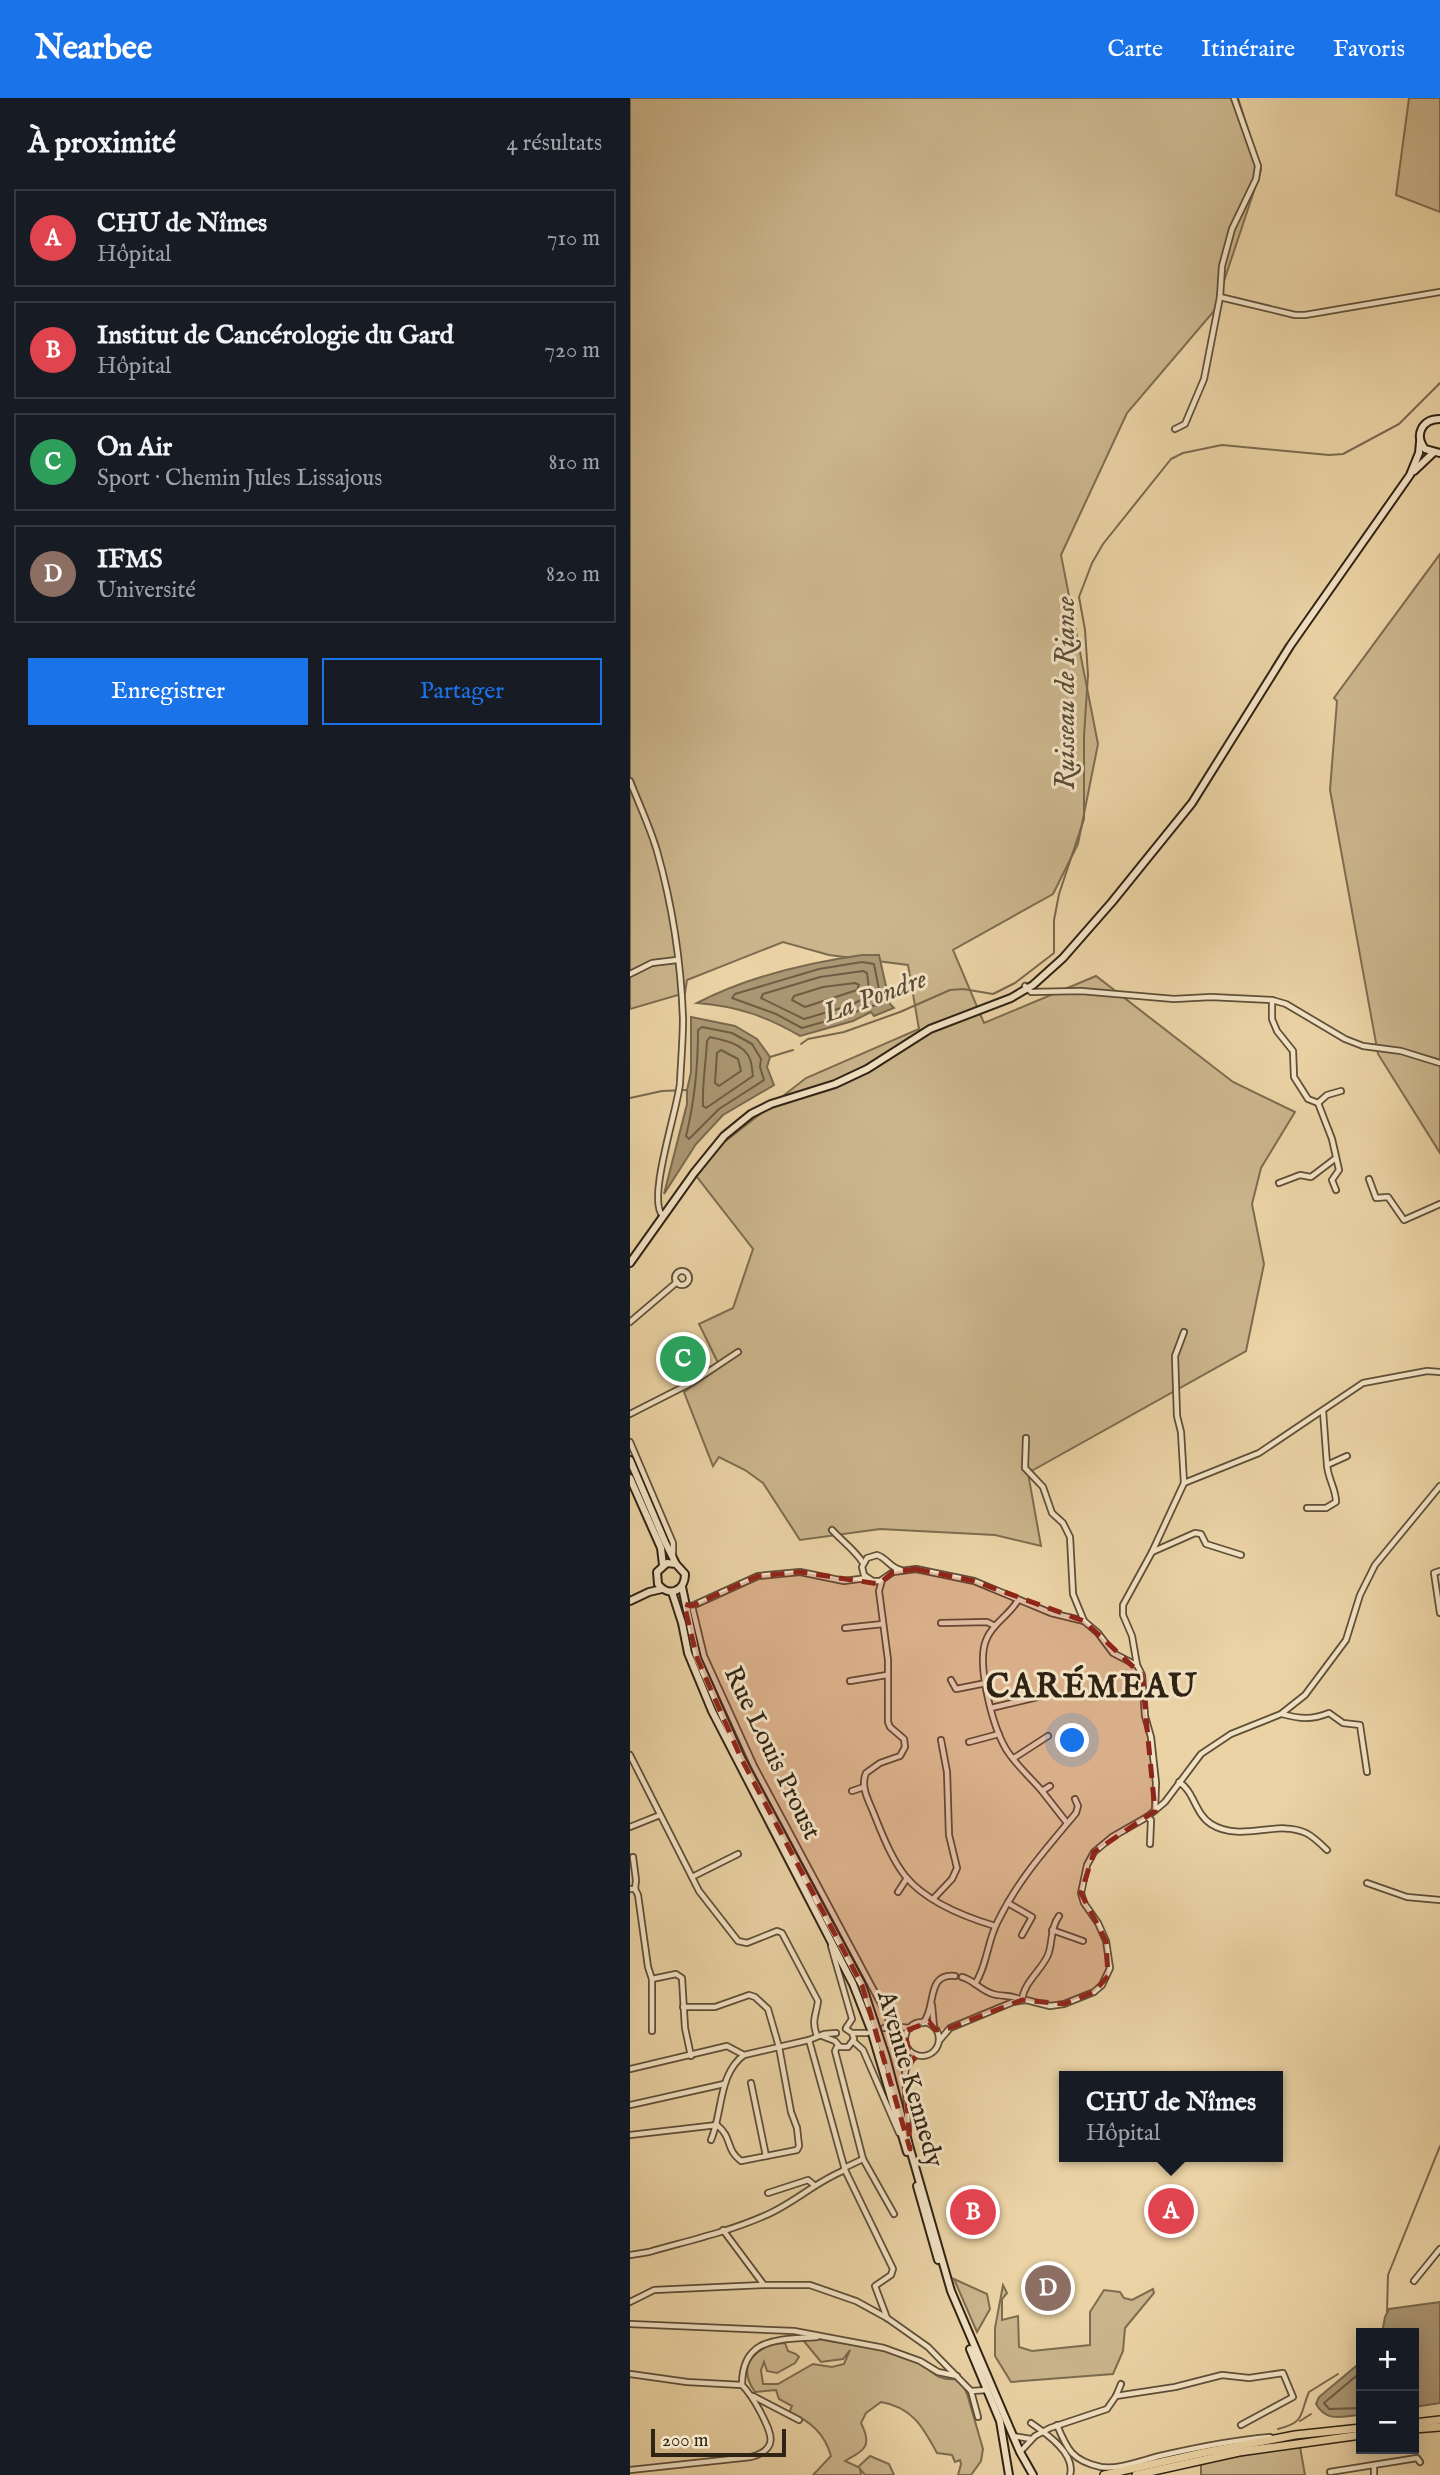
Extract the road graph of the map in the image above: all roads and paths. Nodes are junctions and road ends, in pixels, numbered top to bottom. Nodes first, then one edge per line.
1 (1234, 98) edge
2 (1440, 292) edge
3 (1220, 296) junction
4 (1438, 418) edge
5 (1175, 429) dead end
6 (1420, 442) junction
7 (1437, 453) edge
8 (1410, 474) junction
9 (630, 781) edge
10 (677, 960) junction
11 (630, 974) edge
12 (1029, 985) junction
13 (1272, 1000) junction
14 (1440, 1063) edge
15 (1341, 1091) dead end
16 (1318, 1103) junction
17 (1336, 1158) junction
18 (1369, 1179) dead end
19 (1279, 1183) dead end
20 (1336, 1190) dead end
21 (1440, 1204) edge
22 (666, 1216) junction
23 (630, 1263) edge
24 (677, 1282) dead end
25 (630, 1322) edge
26 (1184, 1332) dead end
27 (738, 1352) dead end
28 (1440, 1372) edge
29 (1323, 1410) junction
30 (630, 1414) edge
31 (1026, 1438) dead end
32 (630, 1442) edge
33 (1347, 1456) dead end
34 (630, 1460) edge
35 (1327, 1465) junction
36 (630, 1478) edge
37 (1184, 1483) junction
38 (1440, 1486) edge
39 (1307, 1508) dead end
40 (832, 1530) dead end
41 (1152, 1552) junction
42 (1241, 1555) dead end
43 (859, 1557) junction
44 (867, 1558) junction
45 (675, 1561) junction
46 (888, 1563) junction
47 (863, 1564) junction
48 (663, 1565) junction
49 (901, 1570) junction
50 (1440, 1571) edge
51 (863, 1572) junction
52 (887, 1575) junction
53 (867, 1578) junction
54 (657, 1580) junction
55 (855, 1580) junction
56 (882, 1580) junction
57 (873, 1581) junction
58 (682, 1587) junction
59 (662, 1589) junction
60 (879, 1591) junction
61 (649, 1592) junction
62 (672, 1592) junction
63 (1018, 1600) junction
64 (630, 1601) edge
65 (688, 1605) junction
66 (1440, 1613) edge
67 (1084, 1621) junction
68 (941, 1623) dead end
69 (883, 1624) junction
70 (995, 1626) junction
71 (845, 1628) dead end
72 (1137, 1665) junction
73 (887, 1675) junction
74 (951, 1680) dead end
75 (850, 1681) dead end
76 (986, 1683) junction
77 (1046, 1695) dead end
78 (991, 1708) junction
79 (1281, 1714) junction
80 (999, 1734) junction
81 (1048, 1736) dead end
82 (941, 1740) dead end
83 (969, 1742) dead end
84 (630, 1755) edge
85 (1014, 1758) junction
86 (1367, 1772) dead end
87 (1179, 1782) junction
88 (1050, 1786) dead end
89 (864, 1787) junction
90 (852, 1791) dead end
91 (1042, 1791) junction
92 (1075, 1798) dead end
93 (1155, 1811) junction
94 (660, 1815) junction
95 (1147, 1817) junction
96 (1067, 1823) junction
97 (630, 1827) edge
98 (1150, 1844) dead end
99 (1327, 1850) dead end
100 (738, 1854) dead end
101 (633, 1857) dead end
102 (692, 1877) junction
103 (907, 1878) junction
104 (1367, 1883) dead end
105 (632, 1889) edge
106 (898, 1892) dead end
107 (934, 1898) junction
108 (1440, 1900) edge
109 (1008, 1903) junction
110 (1059, 1916) dead end
111 (995, 1926) junction
112 (1052, 1930) junction
113 (1022, 1935) dead end
114 (828, 1936) junction
115 (1083, 1941) dead end
116 (652, 1979) junction
117 (975, 1984) junction
118 (1022, 2000) junction
119 (931, 2001) junction
120 (683, 2007) junction
121 (923, 2023) junction
122 (887, 2027) junction
123 (846, 2028) junction
124 (910, 2028) junction
125 (950, 2028) junction
126 (935, 2029) junction
127 (652, 2031) dead end
128 (835, 2033) junction
129 (852, 2033) junction
130 (820, 2036) junction
131 (905, 2037) junction
132 (809, 2040) junction
133 (853, 2040) junction
134 (939, 2042) junction
135 (838, 2045) junction
136 (779, 2048) junction
137 (744, 2055) junction
138 (916, 2055) junction
139 (691, 2056) junction
140 (630, 2069) edge
141 (751, 2083) dead end
142 (724, 2084) junction
143 (630, 2105) edge
144 (717, 2125) junction
145 (630, 2135) edge
146 (711, 2140) dead end
147 (907, 2146) junction
148 (766, 2156) junction
149 (863, 2159) junction
150 (844, 2169) junction
151 (814, 2185) junction
152 (768, 2193) dead end
153 (894, 2214) dead end
154 (723, 2231) junction
155 (1440, 2249) edge
156 (630, 2255) edge
157 (1414, 2281) dead end
158 (764, 2286) junction
159 (630, 2302) edge
160 (887, 2318) junction
161 (630, 2325) edge
162 (821, 2336) junction
163 (630, 2374) edge
164 (957, 2376) junction
165 (1121, 2384) dead end
166 (742, 2385) junction
167 (987, 2390) junction
168 (971, 2391) junction
169 (753, 2396) junction
170 (1116, 2396) junction
171 (978, 2417) dead end
172 (799, 2420) dead end
173 (1440, 2420) edge
174 (1419, 2422) edge
175 (1031, 2423) junction
176 (1057, 2425) junction
177 (1241, 2425) dead end
178 (1440, 2427) edge
179 (1050, 2428) junction
180 (1356, 2429) edge
181 (1419, 2429) edge
182 (1043, 2431) junction
183 (1295, 2435) junction
184 (1013, 2436) junction
185 (1356, 2436) edge
186 (1034, 2437) junction
187 (1020, 2452) junction
188 (1420, 2462) dead end
189 (1374, 2467) junction
190 (630, 2470) edge
191 (1330, 2472) dead end
192 (1009, 2475) edge
193 (1033, 2475) edge
194 (1070, 2475) edge
195 (1104, 2475) edge
196 (1136, 2475) edge
197 (1374, 2475) edge

1 - 3 street
2 - 3 street
3 - 5 street
4 - 6 main road
6 - 7 main road
6 - 8 main road
7 - 8 main road
8 - 12 main road
9 - 10 street
10 - 11 street
10 - 22 street
12 - 13 street
12 - 22 main road
13 - 14 street
13 - 16 street
15 - 16 street
16 - 17 street
17 - 19 street
17 - 20 street
18 - 21 street
22 - 23 main road
24 - 25 street
26 - 37 street
27 - 30 street
28 - 29 street
29 - 35 street
29 - 37 street
31 - 67 street
32 - 45 street
33 - 35 street
34 - 45 main road
35 - 39 street
36 - 48 main road
37 - 41 street
38 - 79 street
40 - 43 street
41 - 42 street
41 - 72 street
43 - 44 street
43 - 47 street
44 - 46 street
44 - 47 street
45 - 48 main road
45 - 58 main road
46 - 49 street
46 - 52 street
47 - 51 street
48 - 54 main road
49 - 52 street
49 - 63 street
50 - 66 street
51 - 53 street
51 - 55 street
52 - 56 street
53 - 55 street
53 - 57 street
54 - 59 main road
54 - 61 main road
55 - 65 street
56 - 57 street
56 - 60 street
57 - 60 street
58 - 62 main road
58 - 65 main road, Avenue Kennedy
59 - 61 main road
59 - 62 main road
60 - 69 street
61 - 64 main road
62 - 114 main road, Avenue Kennedy
63 - 67 street
63 - 70 street
65 - 122 street, Rue Louis Proust
65 - 147 main road, Avenue Kennedy
67 - 72 street
68 - 70 street
69 - 71 street
69 - 73 street
70 - 76 street
72 - 93 street
73 - 75 street
73 - 89 street
74 - 76 street
76 - 78 street
77 - 78 street
78 - 80 street
79 - 86 street
79 - 87 street
80 - 83 street
80 - 85 street
81 - 85 street
82 - 107 street
84 - 94 street
85 - 91 street
87 - 93 street
87 - 99 street
88 - 91 street
89 - 90 street
89 - 103 street
91 - 96 street
92 - 96 street
93 - 95 street
94 - 97 street
94 - 102 street
95 - 98 street
95 - 118 street
96 - 109 street
100 - 102 street
101 - 105 street
102 - 130 street
103 - 106 street
103 - 107 street
104 - 108 street
105 - 116 street
107 - 111 street
109 - 111 street
109 - 113 street
110 - 112 street
111 - 117 street
112 - 115 street
112 - 118 street
114 - 123 street
114 - 147 main road, Avenue Kennedy
116 - 120 street
116 - 127 street
117 - 118 street
117 - 119 street
118 - 125 street
119 - 121 street
119 - 126 street
120 - 136 street
120 - 139 street
121 - 124 street
121 - 126 street
122 - 124 street
122 - 131 street
123 - 128 street
123 - 129 street
124 - 131 street
125 - 126 street
125 - 134 street
126 - 134 street
128 - 130 street
128 - 135 street
129 - 133 street
129 - 133 street
130 - 132 street
130 - 135 street
131 - 138 street
132 - 136 street
132 - 150 street
133 - 135 street
133 - 147 street
134 - 138 street
135 - 149 street
136 - 137 street
136 - 148 street
137 - 139 street
137 - 142 street
138 - 147 street
139 - 140 street
141 - 148 street
142 - 143 street
142 - 144 street
144 - 145 street
144 - 146 street
144 - 148 street
147 - 167 main road, Avenue Kennedy
147 - 184 main road, Avenue Kennedy
149 - 150 street
149 - 153 street
150 - 151 street
150 - 160 street
151 - 152 street
151 - 154 street
154 - 156 street
154 - 158 street
155 - 157 street
158 - 159 street
158 - 160 street
160 - 164 street
161 - 162 street
162 - 164 street
162 - 166 street
163 - 166 street
164 - 168 street
165 - 170 street
166 - 169 street
167 - 168 street
167 - 192 main road, Avenue Kennedy
168 - 171 street
169 - 172 street
169 - 190 street
170 - 176 street
170 - 177 street
173 - 174 main road
175 - 179 street
175 - 182 street
175 - 186 street
176 - 179 street
176 - 183 street
178 - 181 main road
179 - 182 street
180 - 183 main road
182 - 186 street
182 - 194 street
183 - 195 main road
184 - 186 street
184 - 187 main road, Avenue Kennedy
185 - 196 main road
186 - 187 street
187 - 193 main road, Avenue Kennedy
188 - 189 street
189 - 191 street
189 - 197 street

